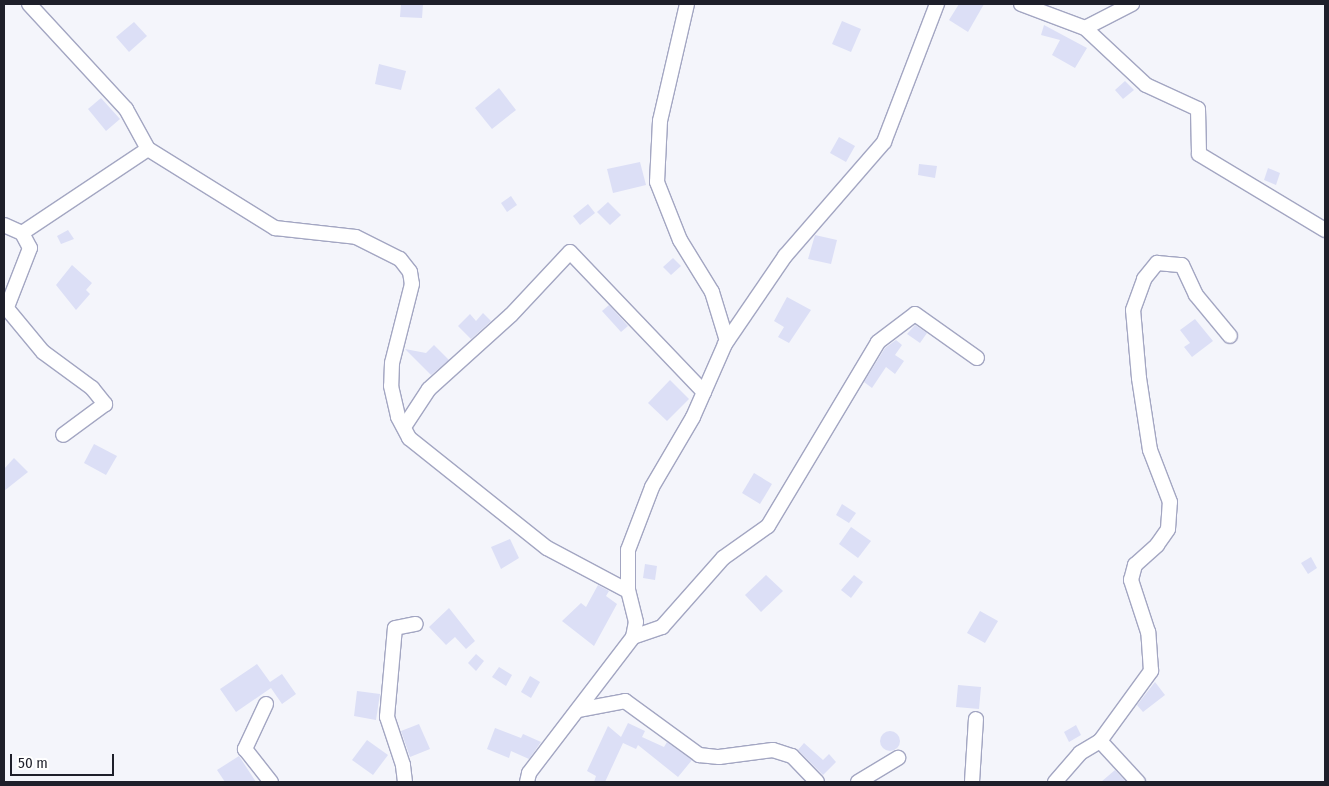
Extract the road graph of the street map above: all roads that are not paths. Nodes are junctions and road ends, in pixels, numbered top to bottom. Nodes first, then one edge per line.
1 (29, 4) edge
2 (688, 4) edge
3 (937, 4) edge
4 (1021, 4) edge
5 (1132, 4) edge
6 (1085, 28) junction
7 (148, 149) junction
8 (4, 225) edge
9 (1325, 230) edge
10 (22, 233) junction
11 (5, 306) edge
12 (1230, 336) dead end
13 (727, 341) junction
14 (977, 358) dead end
15 (704, 392) junction
16 (404, 427) junction
17 (63, 435) dead end
18 (628, 591) junction
19 (416, 624) dead end
20 (633, 637) junction
21 (266, 704) dead end
22 (578, 710) junction
23 (976, 719) dead end
24 (1100, 741) junction
25 (898, 758) dead end
26 (271, 782) edge
27 (405, 782) edge
28 (527, 782) edge
29 (817, 782) edge
30 (858, 782) edge
31 (972, 782) edge
32 (1055, 782) edge
33 (1138, 782) edge

1 - 7 street
2 - 13 street
3 - 13 street
4 - 6 street
5 - 6 street
6 - 9 street
7 - 10 street
7 - 16 street
8 - 10 street
10 - 11 street
11 - 17 street
12 - 24 street
13 - 15 street
14 - 20 street
15 - 16 street
15 - 18 street
16 - 18 street
18 - 20 street
19 - 27 street
20 - 22 street
21 - 26 street
22 - 28 street
22 - 29 street
23 - 31 street
24 - 32 street
24 - 33 street
25 - 30 street

